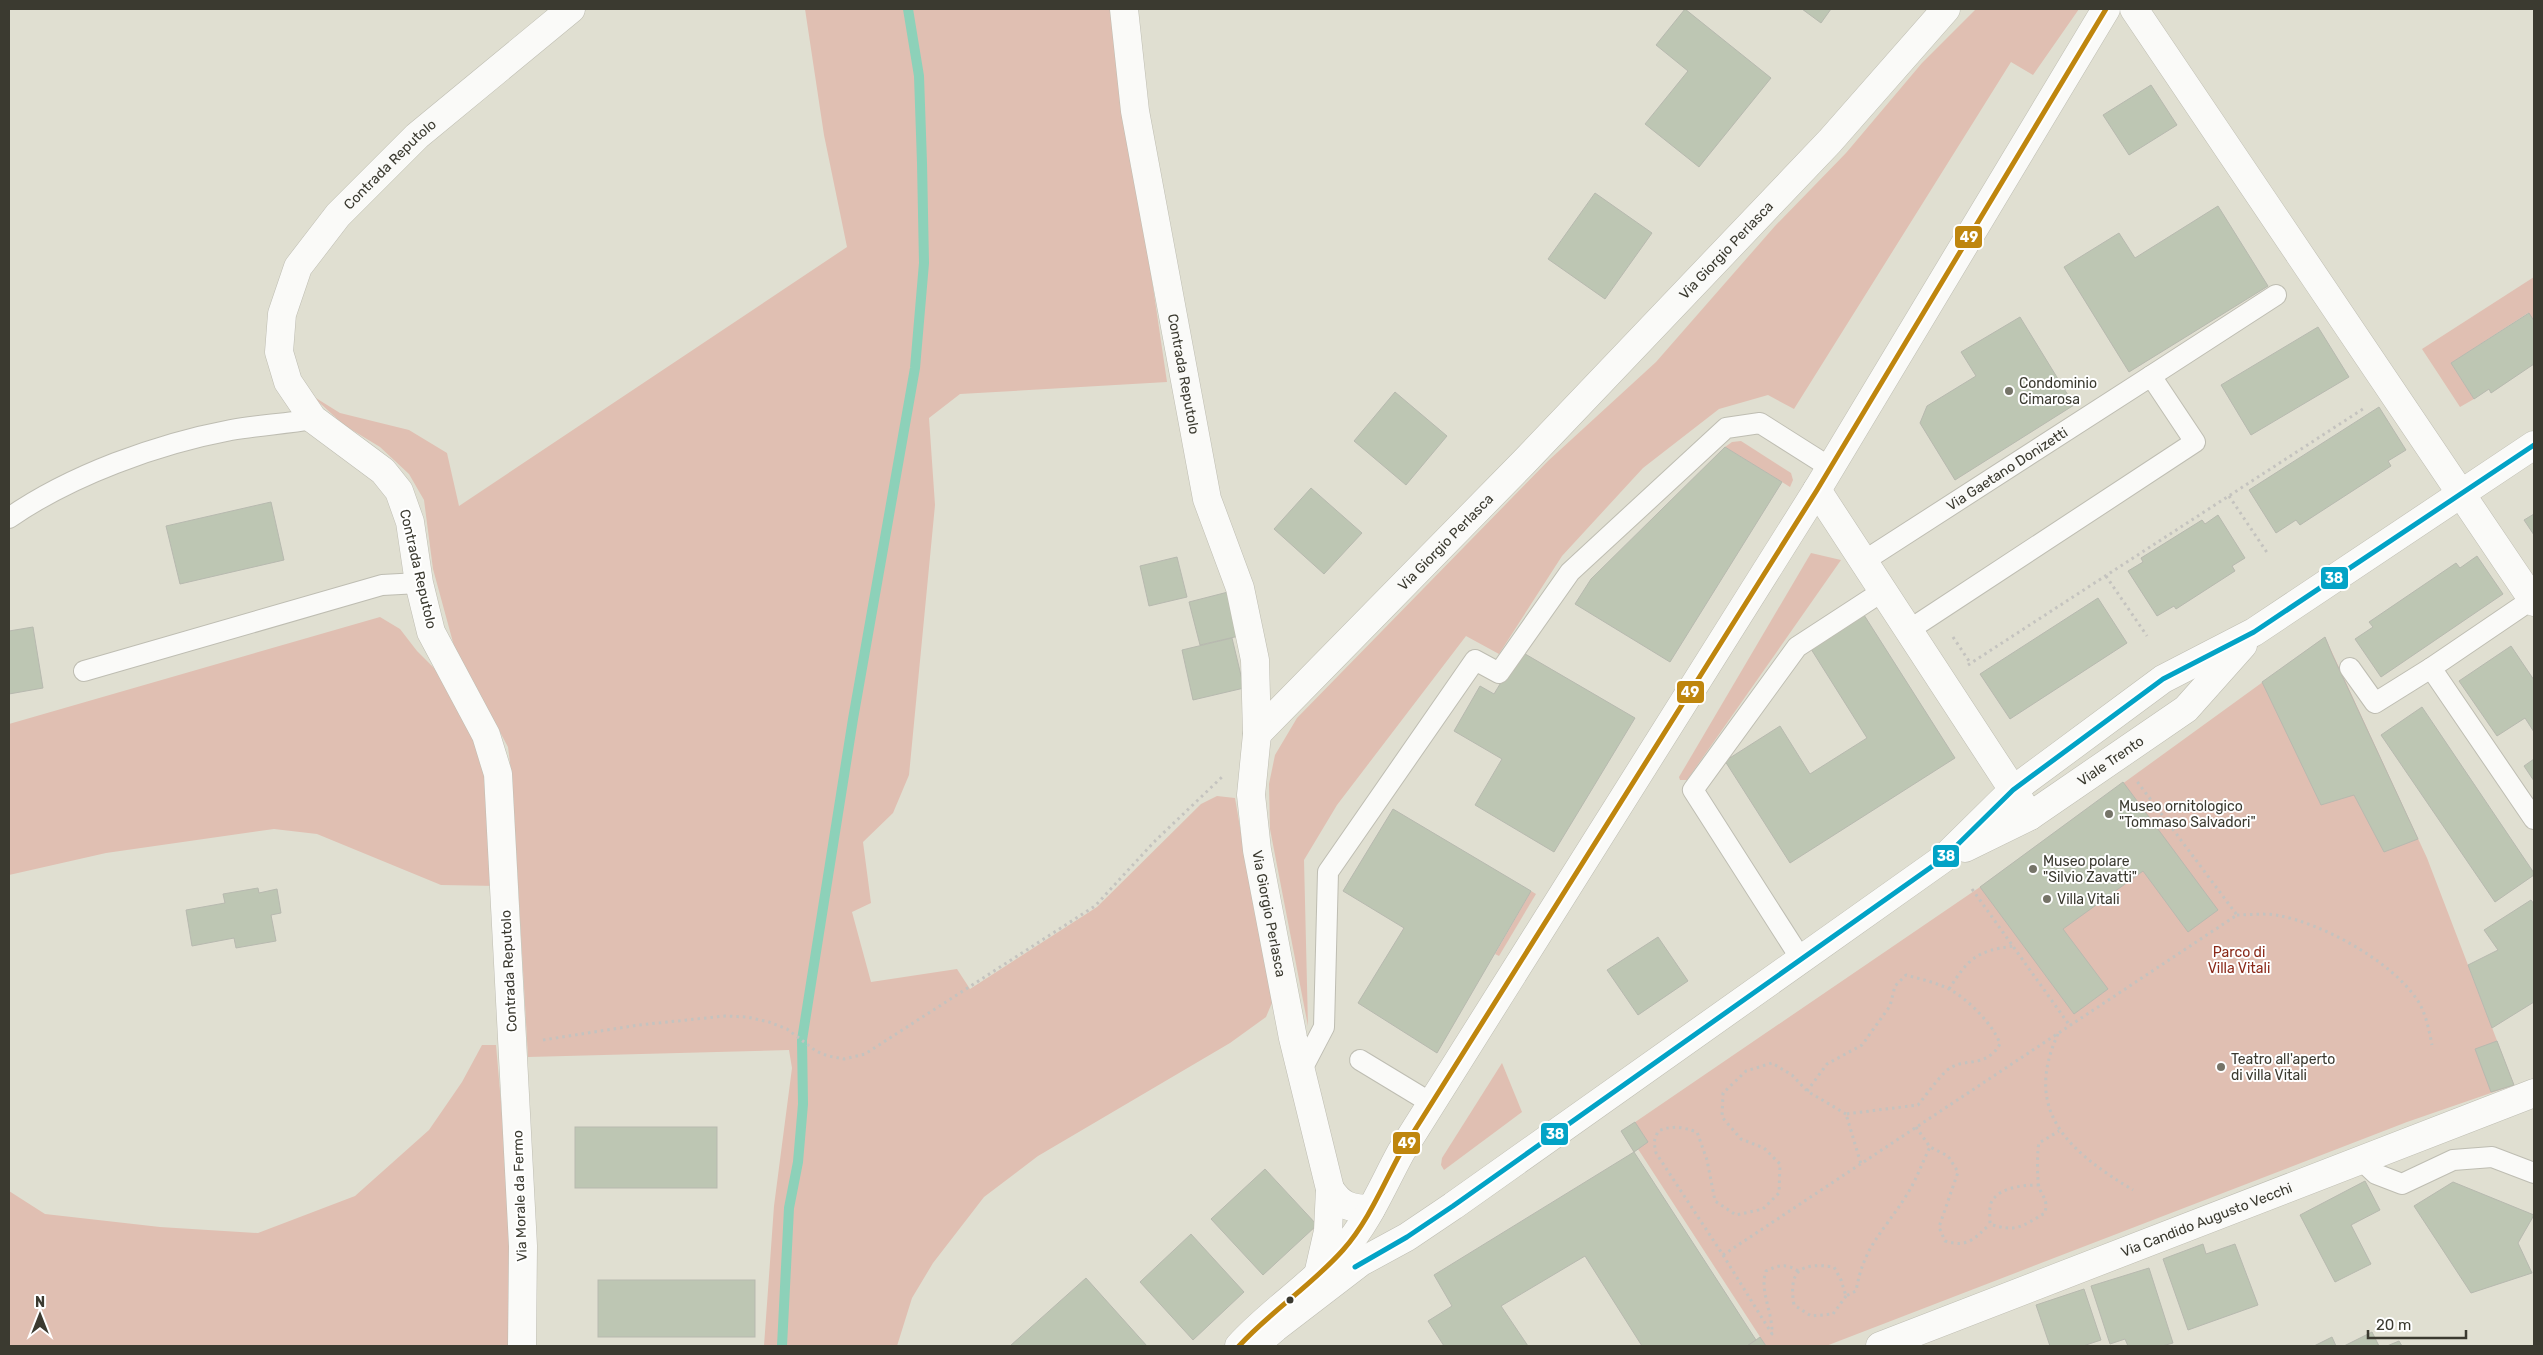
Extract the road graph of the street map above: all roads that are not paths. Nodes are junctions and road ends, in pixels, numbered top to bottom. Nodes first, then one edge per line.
1 (571, 9) edge
2 (1124, 9) edge
3 (1946, 9) edge
4 (2106, 9) edge
5 (2134, 9) edge
6 (2276, 295) dead end
7 (2151, 376) junction
8 (314, 419) junction
9 (2534, 445) edge
10 (1824, 479) junction
11 (2461, 494) junction
12 (9, 518) edge
13 (1864, 561) junction
14 (419, 583) junction
15 (1883, 591) junction
16 (2534, 600) edge
17 (1909, 630) junction
18 (2254, 632) junction
19 (2350, 668) dead end
20 (2431, 668) junction
21 (84, 672) dead end
22 (1256, 742) junction
23 (2014, 790) junction
24 (2030, 816) junction
25 (2534, 819) edge
26 (1944, 858) junction
27 (1802, 959) junction
28 (513, 1045) joint
29 (1360, 1060) dead end
30 (1300, 1070) junction
31 (2534, 1093) edge
32 (1431, 1103) junction
33 (2361, 1160) junction
34 (2534, 1173) edge
35 (1330, 1189) junction
36 (1371, 1209) junction
37 (1407, 1237) junction
38 (1318, 1275) junction
39 (522, 1346) edge
40 (1239, 1346) edge
41 (1254, 1346) edge
42 (1276, 1346) edge
43 (1880, 1346) edge

1 - 8 street, Contrada Reputolo
2 - 22 street, Contrada Reputolo
3 - 22 street, Via Giorgio Perlasca
4 - 10 street
5 - 11 street
6 - 7 lane, Via Gaetano Donizetti
7 - 13 lane, Via Gaetano Donizetti
7 - 17 lane
8 - 12 lane
8 - 14 street, Contrada Reputolo
9 - 11 street, Viale Trento
10 - 13 street
10 - 30 lane
10 - 32 street
11 - 16 street
11 - 18 street, Viale Trento
13 - 15 street
14 - 21 lane
14 - 28 street, Contrada Reputolo
15 - 17 street
15 - 27 lane
16 - 20 lane
17 - 23 street
18 - 23 street, Viale Trento
18 - 24 street, Viale Trento
19 - 20 lane
20 - 25 lane
22 - 30 street, Via Giorgio Perlasca
23 - 24 street
23 - 26 street, Viale Trento
24 - 26 street, Viale Trento
26 - 27 street, Viale Trento
27 - 37 street, Viale Trento
28 - 39 street, Via Morale da Fermo
29 - 32 lane
30 - 35 street, Via Giorgio Perlasca
31 - 33 street, Via Candido Augusto Vecchi
32 - 36 street
33 - 34 lane
33 - 43 street, Via Candido Augusto Vecchi
35 - 36 street
35 - 38 street, Via Giorgio Perlasca
36 - 38 street
37 - 41 street, Viale Trento
37 - 42 street, Viale Trento
38 - 40 street

